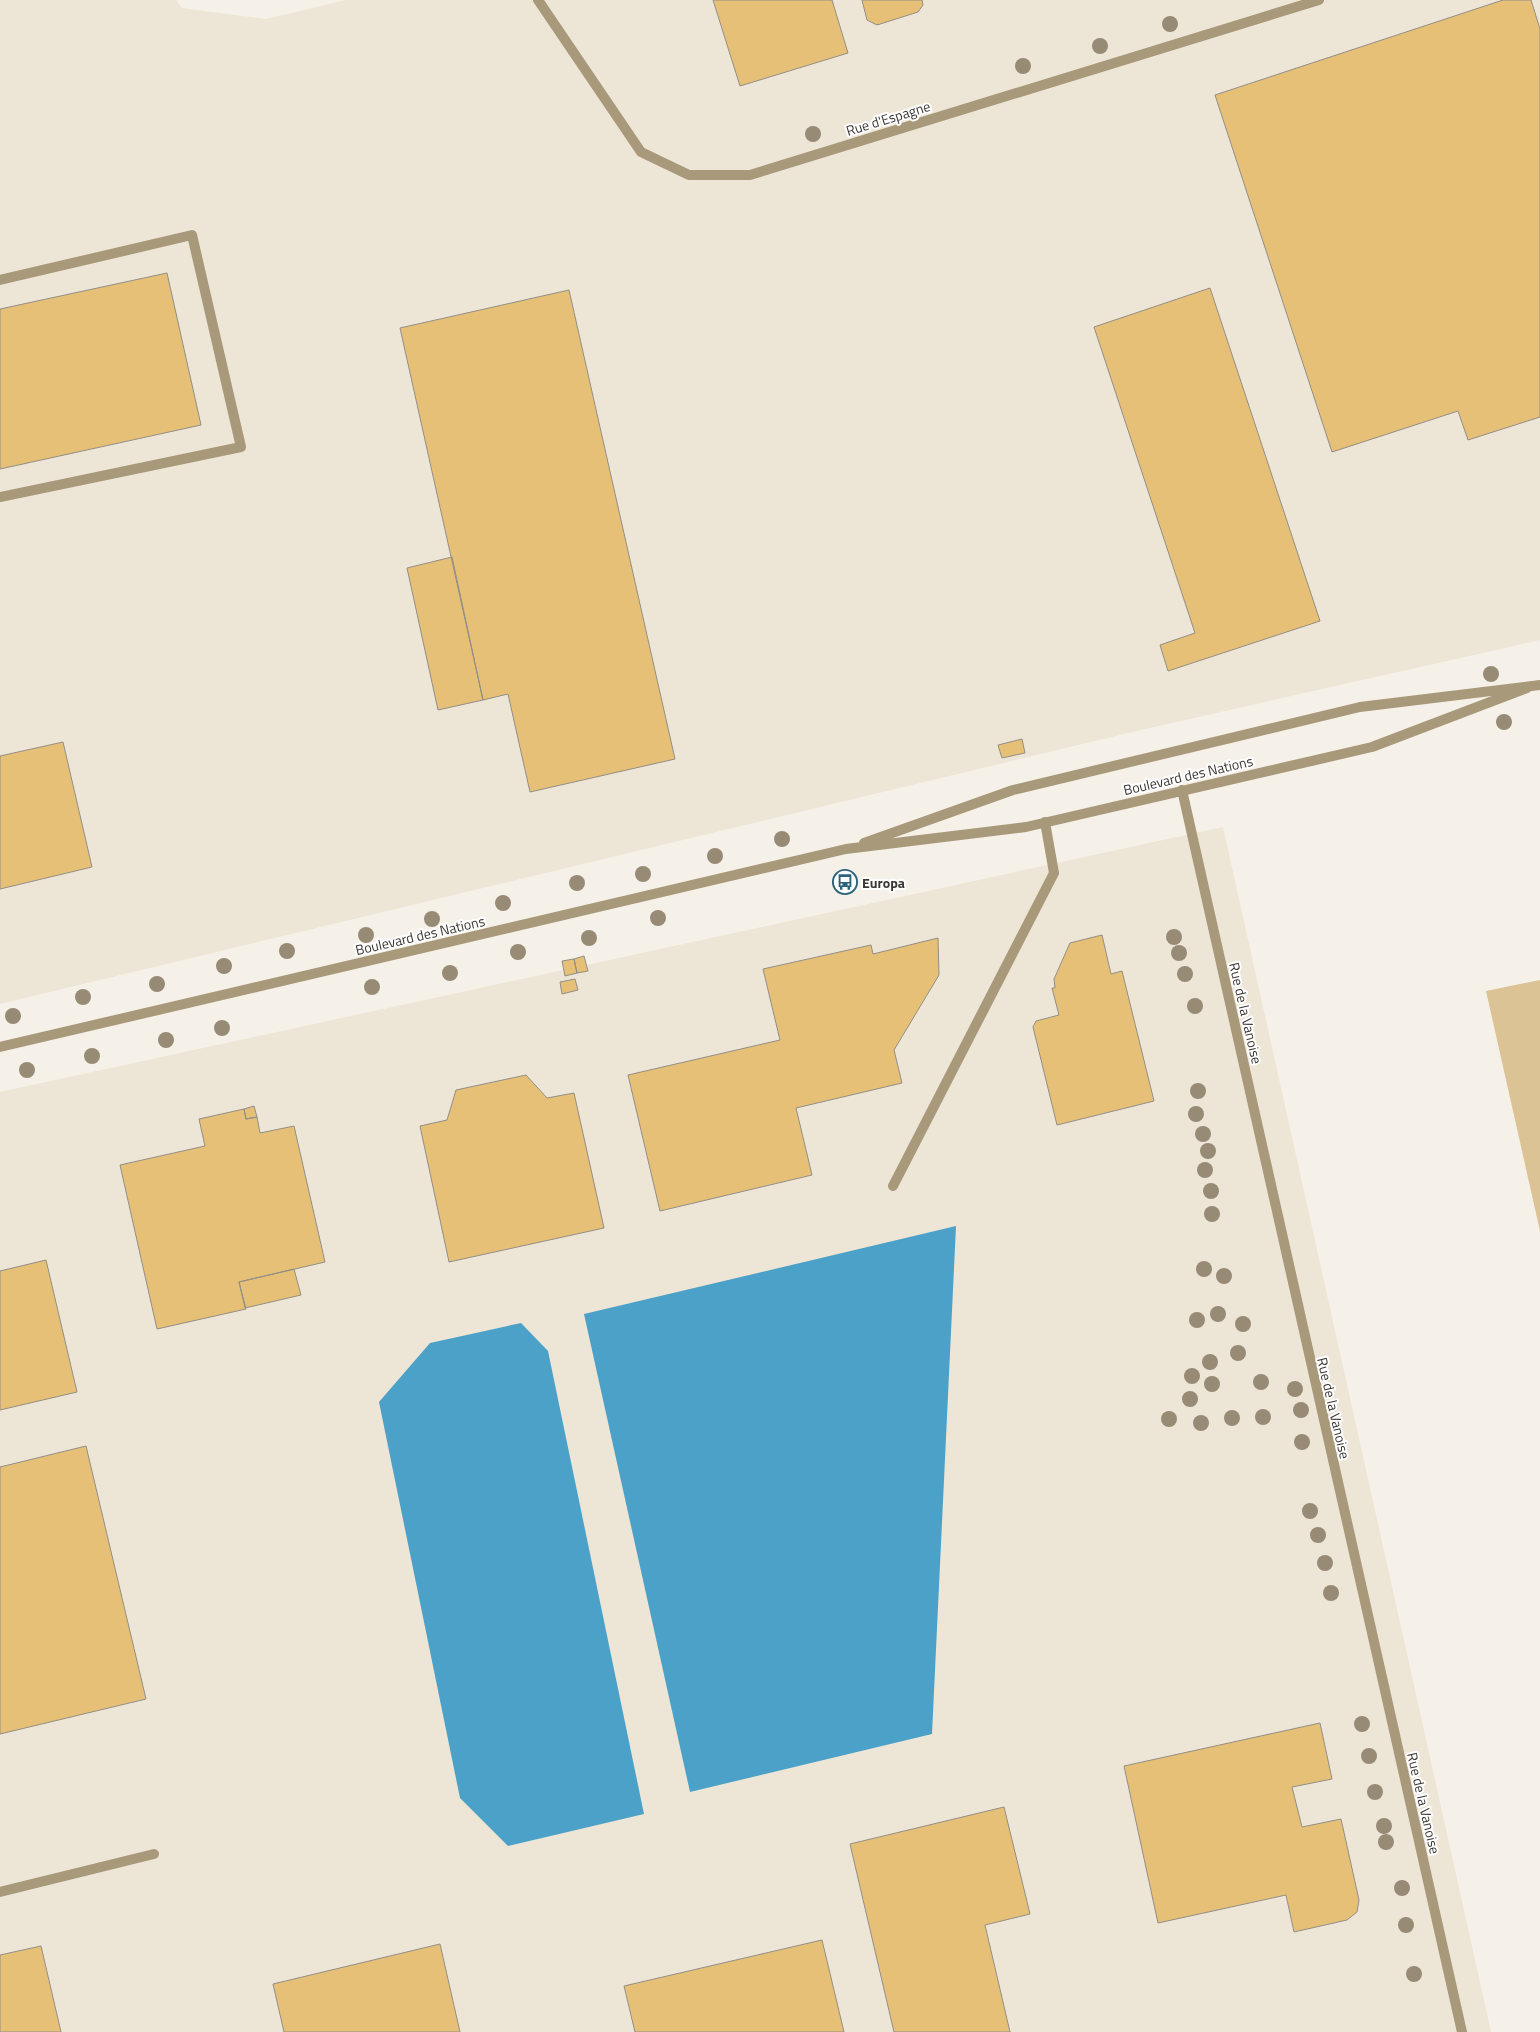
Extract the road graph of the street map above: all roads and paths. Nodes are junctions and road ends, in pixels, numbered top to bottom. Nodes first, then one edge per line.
1 (538, 0) edge
2 (1319, 0) edge
3 (0, 280) edge
4 (0, 497) edge
5 (1540, 685) edge
6 (1527, 688) junction
7 (1182, 790) junction
8 (1045, 822) junction
9 (846, 849) junction
10 (0, 1047) edge
11 (893, 1186) dead end
12 (154, 1854) dead end
13 (0, 1892) edge
14 (1462, 2032) edge

1 - 2 street, Rue d'Espagne
3 - 4 street
5 - 6 street, Boulevard des Nations
6 - 7 street, Boulevard des Nations
6 - 9 street, Boulevard des Nations
7 - 8 street, Boulevard des Nations
7 - 14 street, Rue de la Vanoise
8 - 9 street, Boulevard des Nations
8 - 11 street
9 - 10 street, Boulevard des Nations
12 - 13 street

